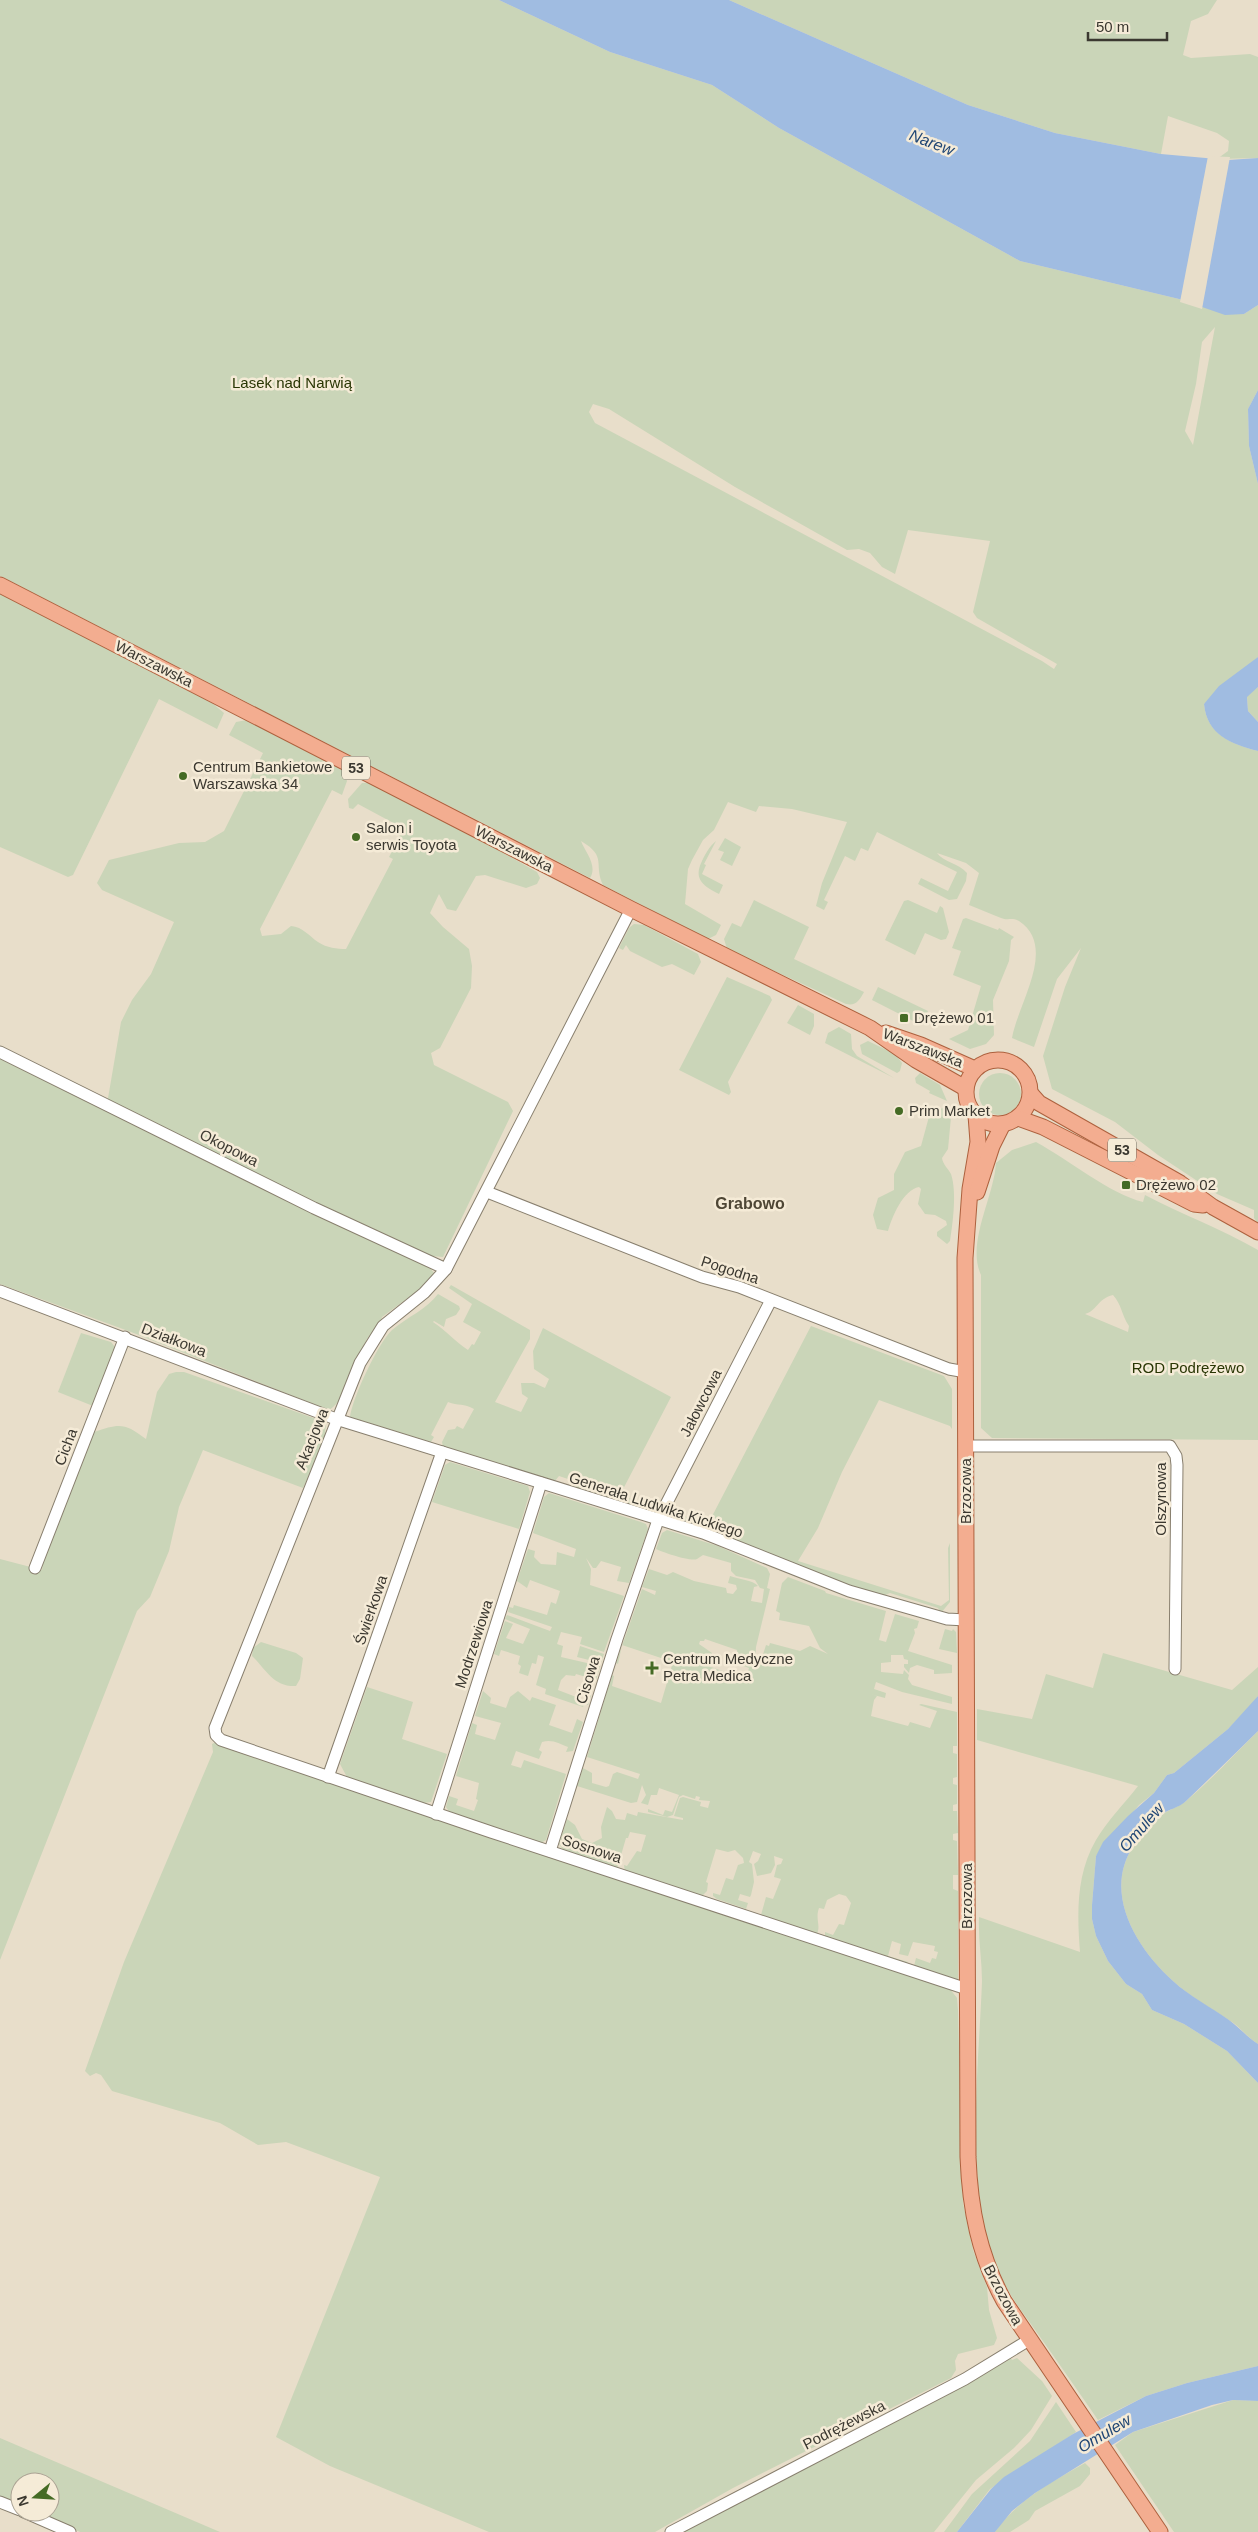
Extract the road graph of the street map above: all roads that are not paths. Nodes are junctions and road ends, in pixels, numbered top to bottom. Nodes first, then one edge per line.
1 (0, 585) edge
2 (631, 909) junction
3 (870, 1028) junction
4 (0, 1052) edge
5 (976, 1070) junction
6 (965, 1088) junction
7 (1030, 1094) junction
8 (976, 1115) junction
9 (1018, 1118) junction
10 (1003, 1124) junction
11 (487, 1192) junction
12 (969, 1207) junction
13 (1213, 1207) junction
14 (1258, 1232) edge
15 (446, 1269) junction
16 (0, 1291) edge
17 (771, 1300) junction
18 (125, 1337) junction
19 (966, 1372) junction
20 (336, 1418) junction
21 (966, 1446) junction
22 (442, 1452) junction
23 (541, 1483) junction
24 (658, 1520) junction
25 (35, 1568) dead end
26 (966, 1620) junction
27 (1175, 1668) dead end
28 (215, 1728) joint
29 (328, 1777) junction
30 (436, 1814) junction
31 (550, 1851) junction
32 (968, 1989) junction
33 (1029, 2340) junction
34 (47, 2522) edge
35 (70, 2532) edge
36 (671, 2532) edge
37 (1160, 2532) edge

1 - 2 main road, Warszawska / 53
2 - 3 main road, Warszawska / 53
2 - 11 street, Akacjowa
3 - 5 main road, Warszawska / 53
3 - 6 main road, Warszawska / 53
4 - 15 street, Okopowa
5 - 6 main road
5 - 7 main road
6 - 8 main road
7 - 9 main road
7 - 13 main road, 53
8 - 10 main road
8 - 12 main road, Brzozowa
9 - 10 main road
9 - 13 main road, 53
10 - 12 main road, Brzozowa
11 - 15 street, Akacjowa
11 - 17 street, Pogodna
12 - 19 main road, Brzozowa
13 - 14 main road, 53
15 - 20 street, Akacjowa
16 - 18 street, Działkowa
17 - 19 street, Pogodna
17 - 24 street, Jałowcowa
18 - 20 street, Działkowa
18 - 25 street, Cicha
19 - 21 main road, Brzozowa
20 - 22 street, Generała Ludwika Kickiego
20 - 28 street, Akacjowa
21 - 26 main road, Brzozowa
21 - 27 street, Olszynowa
22 - 23 street, Generała Ludwika Kickiego
22 - 29 street, Świerkowa
23 - 24 street, Generała Ludwika Kickiego
23 - 30 street, Modrzewiowa
24 - 26 street, Generała Ludwika Kickiego
24 - 31 street, Cisowa
26 - 32 main road, Brzozowa
28 - 29 street, Sosnowa
29 - 30 street, Sosnowa
30 - 31 street, Sosnowa
31 - 32 street, Sosnowa
32 - 33 main road, Brzozowa
33 - 36 street, Podrężewska
33 - 37 main road, Brzozowa
34 - 35 street

